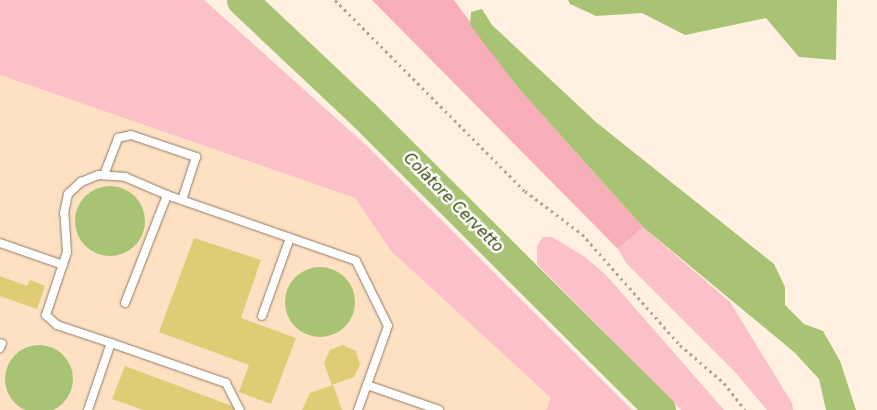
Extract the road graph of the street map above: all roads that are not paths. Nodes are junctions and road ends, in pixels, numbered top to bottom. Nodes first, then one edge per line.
1 (104, 175) junction
2 (167, 195) junction
3 (182, 200) junction
4 (290, 238) junction
5 (0, 243) edge
6 (63, 265) junction
7 (125, 303) dead end
8 (262, 316) dead end
9 (111, 342) junction
10 (367, 385) junction
11 (88, 410) edge
12 (240, 410) edge
13 (358, 410) edge
14 (439, 410) edge

1 - 2 lane
1 - 3 lane
1 - 6 lane
2 - 3 lane
2 - 7 lane
3 - 4 lane
4 - 8 lane
4 - 10 lane
5 - 6 lane
6 - 9 lane
9 - 11 lane
9 - 12 lane
10 - 13 lane
10 - 14 lane

